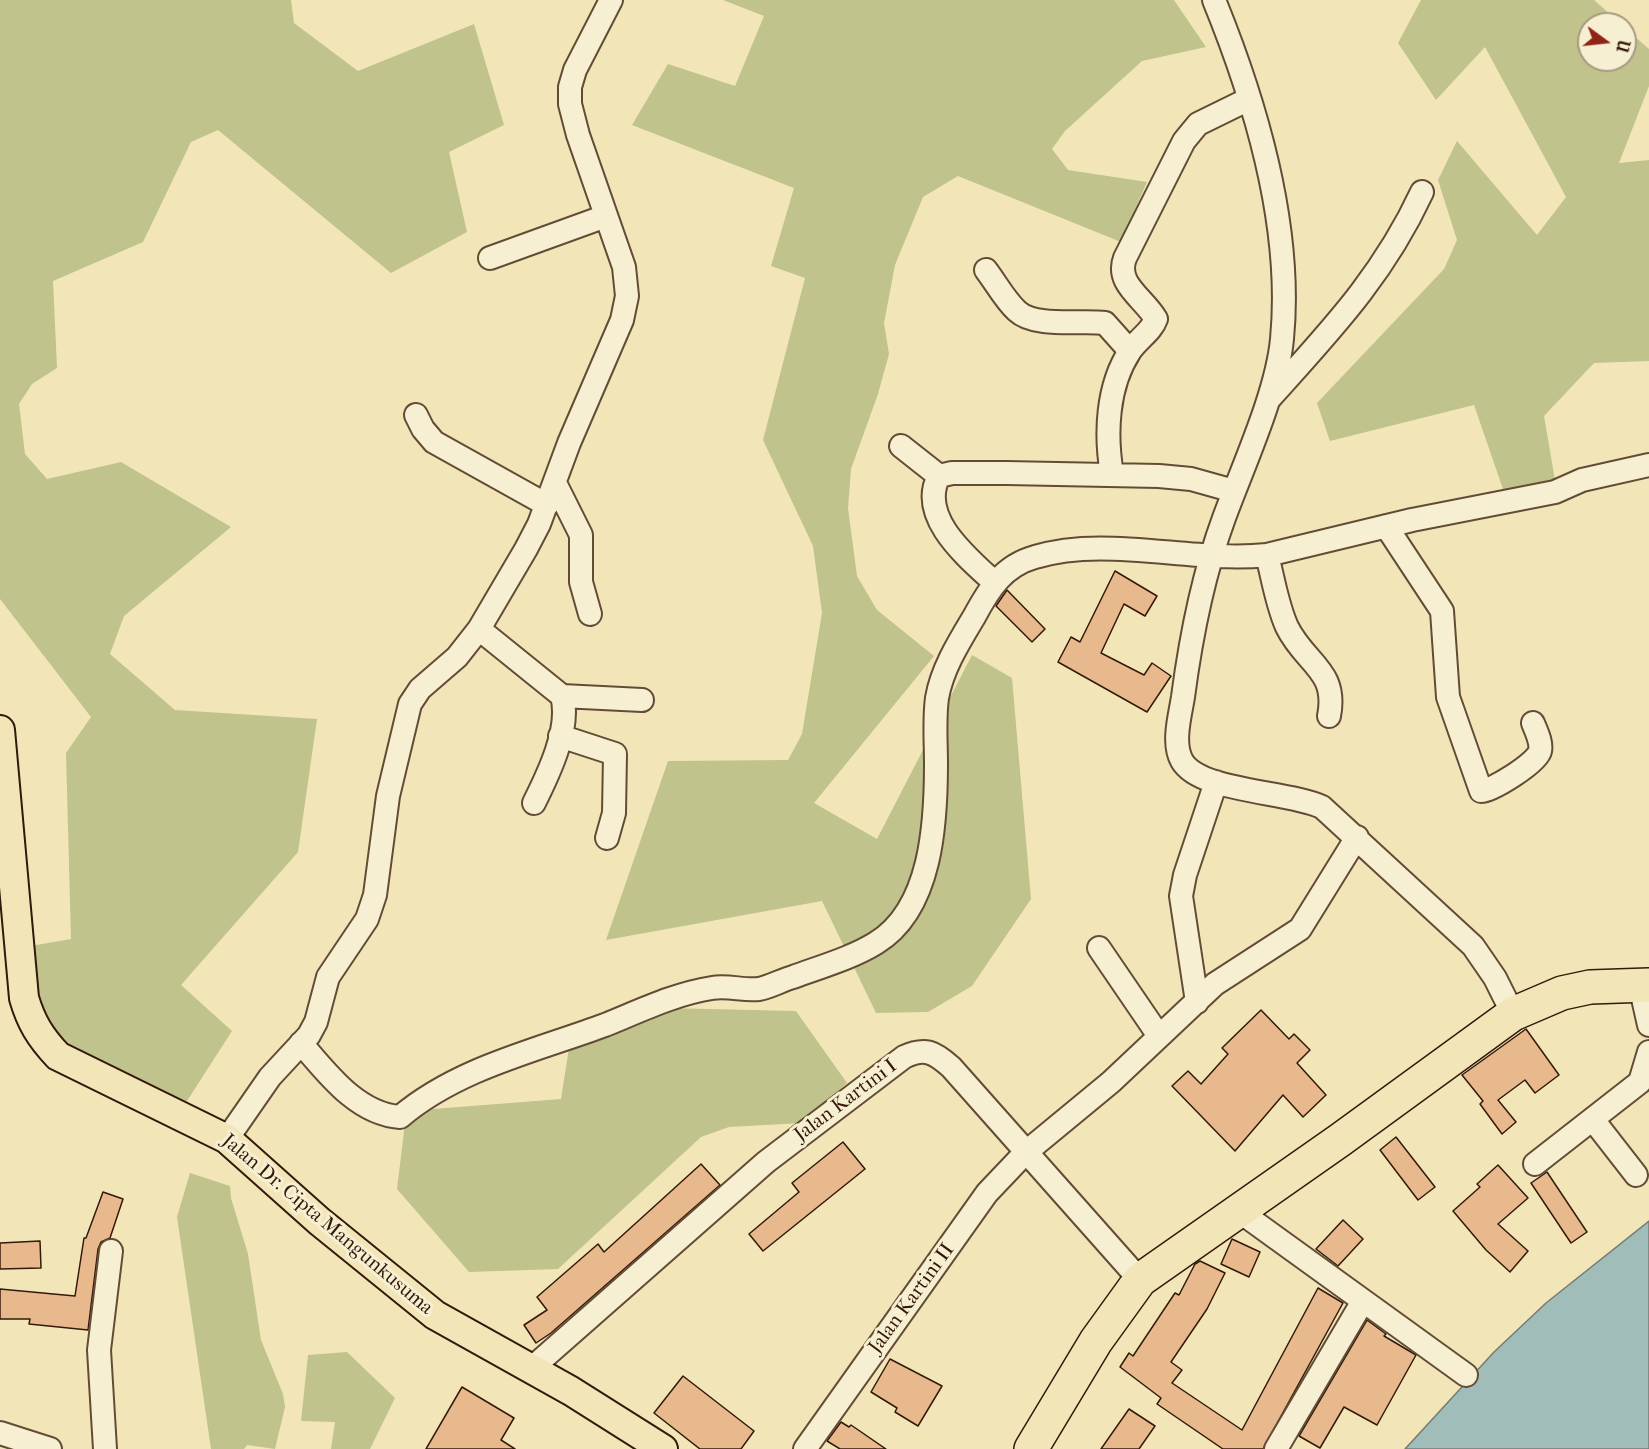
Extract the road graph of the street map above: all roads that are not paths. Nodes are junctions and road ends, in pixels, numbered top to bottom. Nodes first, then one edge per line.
1 (611, 0) edge
2 (1214, 0) edge
3 (1249, 99) junction
4 (1422, 192) dead end
5 (606, 216) junction
6 (490, 258) dead end
7 (987, 270) dead end
8 (1130, 351) junction
9 (1265, 404) junction
10 (416, 415) dead end
11 (902, 446) dead end
12 (1649, 465) edge
13 (1112, 474) junction
14 (939, 476) junction
15 (555, 483) junction
16 (1234, 491) junction
17 (547, 504) junction
18 (1386, 526) junction
19 (1267, 555) junction
20 (1212, 556) junction
21 (995, 583) junction
22 (590, 614) dead end
23 (479, 629) junction
24 (562, 696) junction
25 (642, 700) dead end
26 (1329, 716) dead end
27 (1533, 723) dead end
28 (0, 730) edge
29 (560, 736) junction
30 (1216, 782) junction
31 (534, 803) dead end
32 (1358, 837) junction
33 (607, 838) dead end
34 (1099, 948) dead end
35 (1644, 985) edge
36 (1197, 1002) junction
37 (1513, 1014) junction
38 (1649, 1024) edge
39 (1159, 1035) junction
40 (302, 1043) junction
41 (1649, 1052) edge
42 (1594, 1121) junction
43 (227, 1139) junction
44 (1025, 1153) junction
45 (1536, 1164) dead end
46 (1636, 1175) dead end
47 (1239, 1211) junction
48 (111, 1251) dead end
49 (1140, 1280) junction
50 (1363, 1301) junction
51 (532, 1368) junction
52 (1466, 1375) dead end
53 (0, 1433) edge
54 (40, 1448) edge
55 (105, 1449) edge
56 (663, 1449) edge
57 (805, 1449) edge
58 (1031, 1449) edge
59 (1276, 1449) edge

1 - 5 street
2 - 3 street
3 - 8 street
3 - 9 street
4 - 9 street
5 - 6 street
5 - 15 street
7 - 8 street
8 - 13 street
9 - 16 street
10 - 17 street
11 - 14 street
12 - 18 street
13 - 14 street
13 - 16 street
14 - 21 street
15 - 17 street
15 - 22 street
16 - 20 street
17 - 23 street
18 - 19 street
18 - 27 street
19 - 20 street
19 - 26 street
20 - 21 street
20 - 30 street
21 - 40 street
23 - 24 street
23 - 40 street
24 - 25 street
24 - 29 street
28 - 43 main road, Jalan Dr. Cipta Mangunkusuma
29 - 31 street
29 - 33 street
30 - 32 street
30 - 36 street
32 - 36 street, Jalan Kartini II
32 - 37 street
34 - 39 street
35 - 37 highway
35 - 38 street
36 - 39 street, Jalan Kartini II
37 - 47 highway
39 - 44 street, Jalan Kartini II
40 - 43 street
41 - 42 street
42 - 45 street
42 - 46 street
43 - 51 main road, Jalan Dr. Cipta Mangunkusuma
44 - 49 street, Jalan Kartini I
44 - 51 street, Jalan Kartini I
44 - 57 street, Jalan Kartini II
47 - 49 highway
47 - 50 street
48 - 55 street
49 - 58 highway
50 - 52 street
50 - 59 street
51 - 56 main road, Jalan Dr. Cipta Mangunkusuma
53 - 54 street

